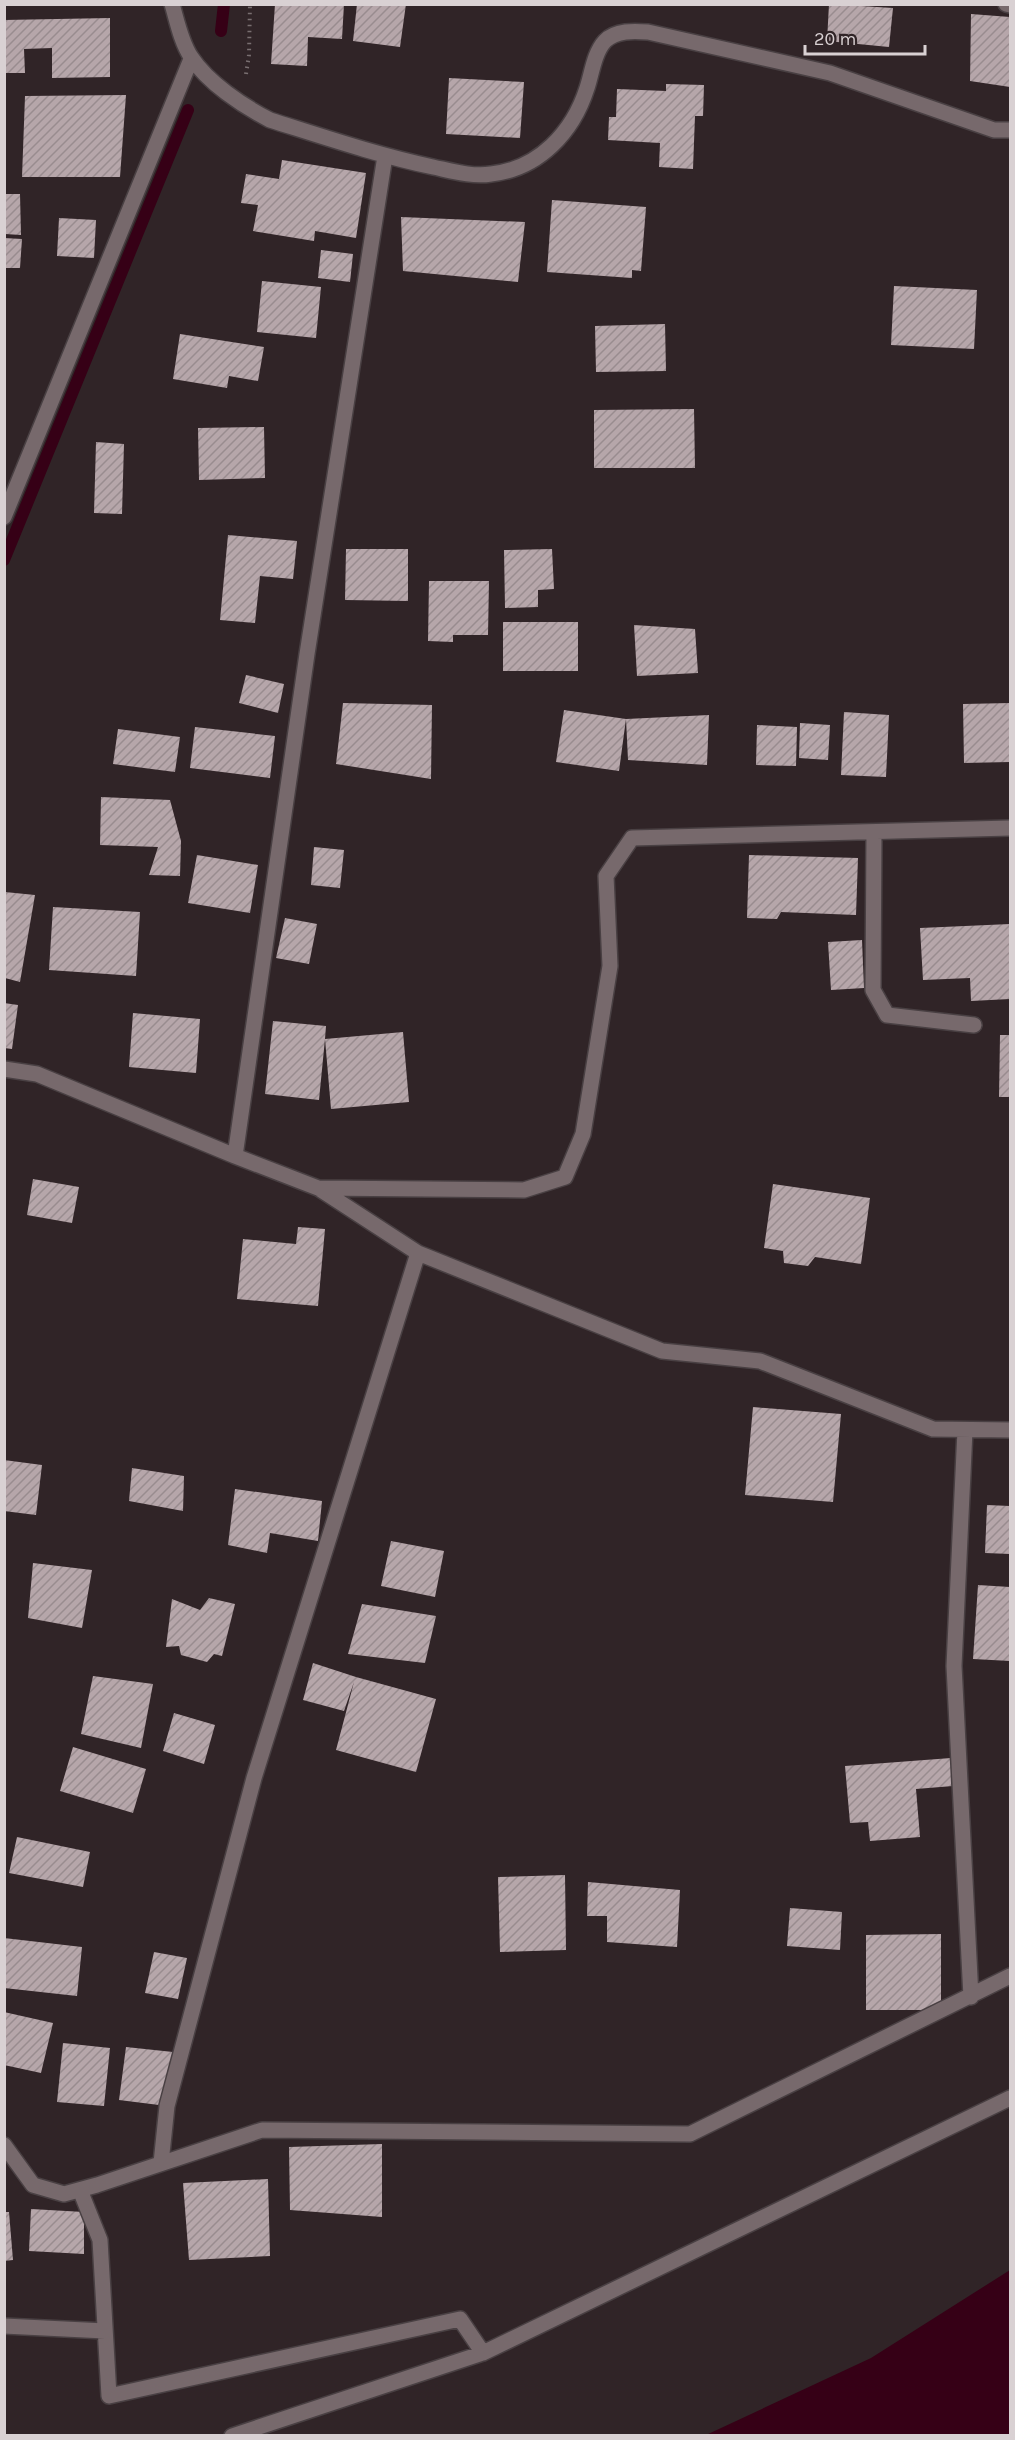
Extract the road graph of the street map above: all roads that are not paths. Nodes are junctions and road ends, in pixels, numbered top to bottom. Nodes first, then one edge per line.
1 (172, 4) edge
2 (1006, 4) edge
3 (1011, 5) edge
4 (191, 59) junction
5 (1011, 130) edge
6 (385, 156) junction
7 (4, 517) edge
8 (1011, 828) edge
9 (874, 831) junction
10 (974, 1025) dead end
11 (4, 1069) edge
12 (235, 1156) junction
13 (318, 1188) junction
14 (418, 1253) junction
15 (965, 1430) junction
16 (1011, 1430) edge
17 (1011, 1976) edge
18 (971, 1997) junction
19 (1011, 2098) edge
20 (4, 2145) edge
21 (161, 2163) junction
22 (80, 2190) junction
23 (4, 2326) edge
24 (105, 2331) junction
25 (483, 2353) junction
26 (232, 2436) edge

1 - 4 street
2 - 3 street
4 - 6 street
4 - 7 street
5 - 6 street
6 - 12 street
8 - 9 street
9 - 10 street
9 - 13 street
11 - 12 street
12 - 13 street
13 - 14 street
14 - 15 street
14 - 21 street
15 - 16 street
15 - 18 street
17 - 18 street
18 - 21 street
19 - 25 street
20 - 22 street
21 - 22 street
22 - 24 street
23 - 24 street
24 - 25 street
25 - 26 street

